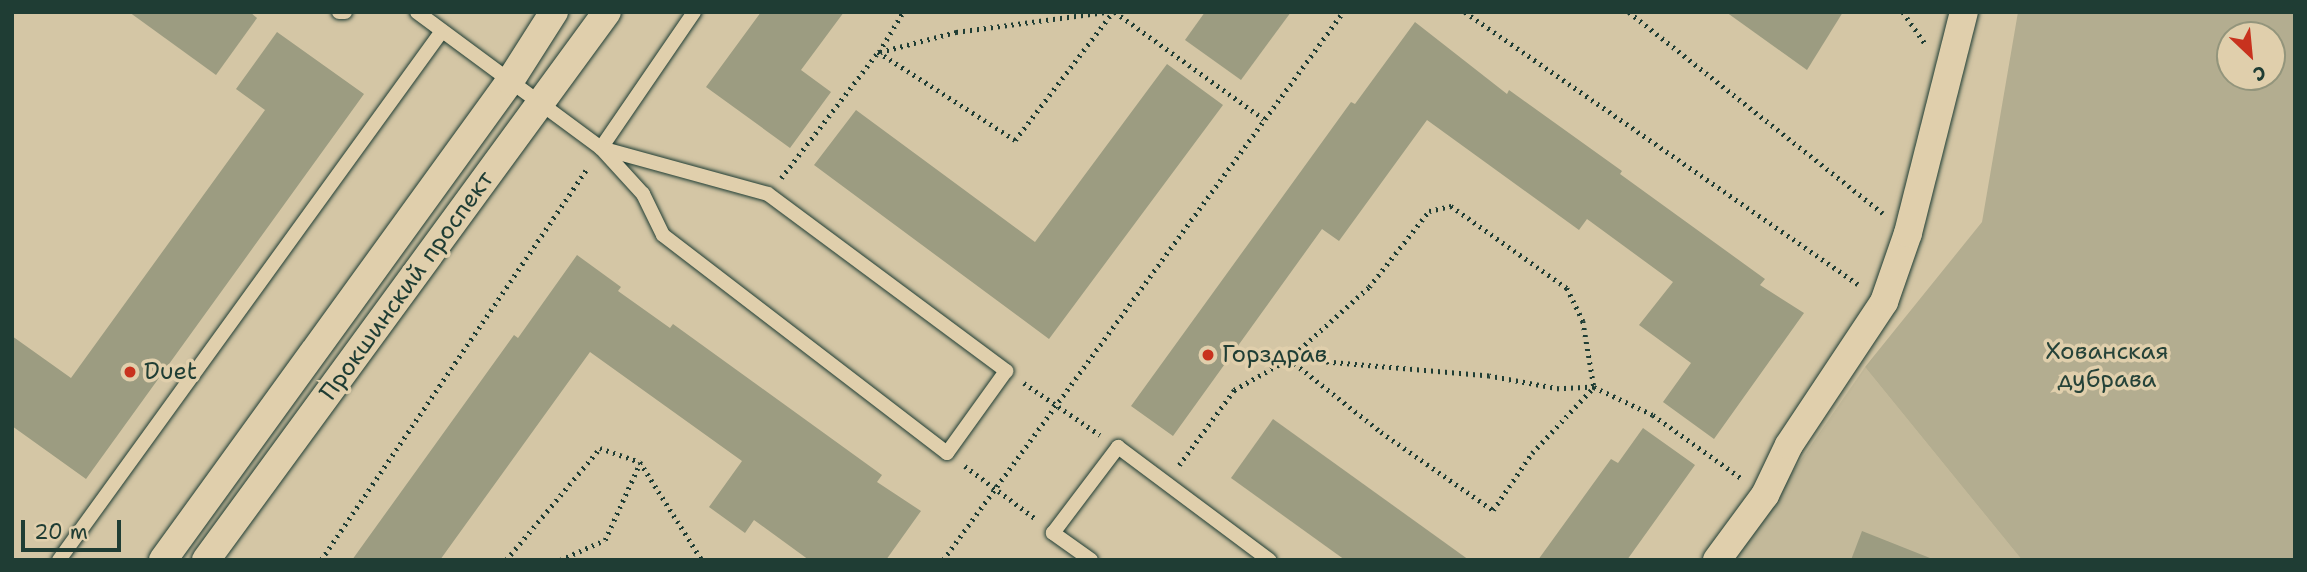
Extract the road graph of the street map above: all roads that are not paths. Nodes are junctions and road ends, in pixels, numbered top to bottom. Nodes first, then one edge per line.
1 (340, 12) edge
2 (345, 12) edge
3 (417, 12) edge
4 (554, 12) edge
5 (607, 12) edge
6 (694, 12) edge
7 (1965, 12) edge
8 (442, 31) junction
9 (510, 81) junction
10 (541, 103) junction
11 (601, 148) junction
12 (59, 560) edge
13 (163, 560) edge
14 (206, 560) edge
15 (1091, 560) edge
16 (1269, 560) edge
17 (1717, 560) edge

1 - 2 lane
3 - 8 lane
4 - 9 street, Прокшинский проспект
5 - 10 street, Прокшинский проспект
6 - 11 lane
7 - 17 street
8 - 9 lane
8 - 12 lane
9 - 10 lane
9 - 13 street, Прокшинский проспект
10 - 11 lane
10 - 14 street, Прокшинский проспект
11 - 11 lane
15 - 16 lane

